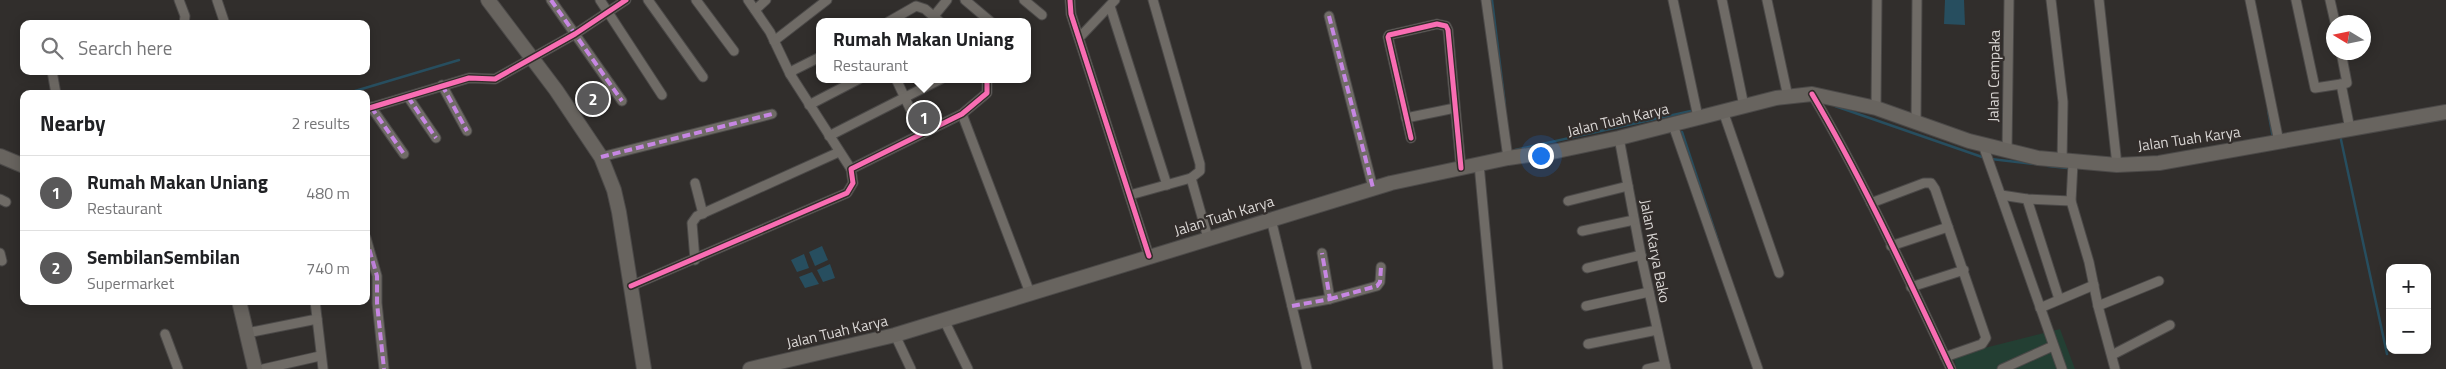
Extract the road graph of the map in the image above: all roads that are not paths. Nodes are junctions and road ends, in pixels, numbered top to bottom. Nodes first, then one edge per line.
1 (179, 0) edge
2 (217, 0) edge
3 (488, 0) edge
4 (552, 0) edge
5 (600, 0) edge
6 (626, 0) edge
7 (648, 0) edge
8 (696, 0) edge
9 (748, 0) edge
10 (766, 0) edge
11 (827, 0) edge
12 (947, 0) edge
13 (965, 0) edge
14 (1024, 0) edge
15 (1070, 0) edge
16 (1153, 0) edge
17 (1486, 0) edge
18 (1672, 0) edge
19 (1722, 0) edge
20 (1767, 0) edge
21 (1877, 0) edge
22 (1917, 0) edge
23 (2009, 0) edge
24 (2051, 0) edge
25 (2099, 0) edge
26 (2250, 0) edge
27 (2296, 0) edge
28 (2330, 0) edge
29 (1113, 3) edge
30 (755, 10) junction
31 (608, 11) junction
32 (2333, 15) edge
33 (1042, 16) dead end
34 (1329, 16) dead end
35 (895, 18) edge
36 (935, 18) edge
37 (938, 18) edge
38 (986, 18) edge
39 (184, 20) edge
40 (224, 20) edge
41 (574, 34) junction
42 (1079, 38) junction
43 (774, 41) junction
44 (734, 51) dead end
45 (532, 59) junction
46 (816, 59) edge
47 (2343, 60) edge
48 (790, 74) junction
49 (53, 75) edge
50 (703, 77) dead end
51 (851, 83) edge
52 (898, 83) edge
53 (932, 83) edge
54 (987, 83) edge
55 (2341, 84) junction
56 (442, 85) junction
57 (55, 90) edge
58 (1812, 94) junction
59 (662, 95) dead end
60 (408, 97) junction
61 (906, 97) junction
62 (1788, 97) junction
63 (622, 101) dead end
64 (810, 105) junction
65 (1744, 106) junction
66 (370, 108) edge
67 (1455, 108) junction
68 (1876, 108) junction
69 (370, 109) edge
70 (1723, 111) junction
71 (2446, 112) edge
72 (772, 114) dead end
73 (962, 114) junction
74 (1406, 118) junction
75 (1698, 118) junction
76 (1916, 124) junction
77 (1673, 125) junction
78 (2350, 129) junction
79 (467, 131) dead end
80 (922, 134) junction
81 (829, 136) junction
82 (436, 138) dead end
83 (1411, 138) dead end
84 (1619, 138) junction
85 (2278, 142) junction
86 (1983, 145) junction
87 (839, 152) junction
88 (2007, 152) junction
89 (404, 154) dead end
90 (0, 156) edge
91 (601, 157) junction
92 (1508, 158) junction
93 (2067, 162) junction
94 (20, 164) edge
95 (1479, 164) junction
96 (2117, 165) junction
97 (1461, 168) junction
98 (850, 169) junction
99 (1191, 178) junction
100 (695, 183) dead end
101 (1167, 185) junction
102 (1628, 186) junction
103 (1373, 188) junction
104 (1130, 195) junction
105 (2001, 195) junction
106 (2027, 199) junction
107 (1568, 201) dead end
108 (2070, 201) junction
109 (1871, 203) junction
110 (704, 214) junction
111 (1271, 219) junction
112 (1634, 220) junction
113 (1948, 227) junction
114 (1582, 231) dead end
115 (1208, 238) junction
116 (1891, 246) junction
117 (370, 252) edge
118 (1322, 253) dead end
119 (1641, 255) junction
120 (1149, 256) junction
121 (695, 260) junction
122 (1381, 267) dead end
123 (1587, 268) dead end
124 (1964, 270) junction
125 (1779, 272) dead end
126 (2159, 281) dead end
127 (2094, 284) junction
128 (631, 286) junction
129 (1911, 286) junction
130 (1650, 292) junction
131 (1030, 293) junction
132 (1330, 299) junction
133 (2059, 299) junction
134 (240, 305) edge
135 (315, 305) edge
136 (1292, 306) junction
137 (1586, 306) dead end
138 (2098, 306) junction
139 (2040, 308) junction
140 (317, 319) junction
141 (944, 320) junction
142 (2170, 326) dead end
143 (1656, 330) junction
144 (246, 333) junction
145 (165, 334) dead end
146 (895, 335) junction
147 (1588, 344) dead end
148 (2053, 346) junction
149 (2112, 355) junction
150 (320, 356) junction
151 (1945, 357) junction
152 (2019, 366) edge
153 (1666, 367) edge
154 (178, 369) edge
155 (255, 369) edge
156 (263, 369) edge
157 (323, 369) edge
158 (384, 369) edge
159 (644, 369) edge
160 (750, 369) edge
161 (911, 369) edge
162 (968, 369) edge
163 (1307, 369) edge
164 (1498, 369) edge
165 (1647, 369) edge
166 (1758, 369) edge
167 (1950, 369) edge
168 (2002, 369) edge
169 (2062, 369) edge
170 (2115, 369) edge

1 - 39 street
2 - 40 street
3 - 45 main road
4 - 41 street
5 - 31 street
6 - 31 street
7 - 50 street
8 - 44 street
9 - 30 street
10 - 30 street
11 - 43 street
12 - 37 street
13 - 38 street
14 - 33 street
15 - 42 street
16 - 99 street
17 - 92 street
18 - 75 street
19 - 65 street
20 - 62 street
21 - 68 street
22 - 76 street
23 - 88 street, Jalan Cempaka
24 - 93 street
25 - 96 street
26 - 85 street
27 - 55 street
28 - 32 street
29 - 42 street
29 - 101 street
30 - 43 street
31 - 41 street
31 - 59 street
34 - 103 street
35 - 36 street
41 - 45 street
41 - 63 street
42 - 104 street
43 - 48 street
45 - 56 street
45 - 91 main road
46 - 48 street
47 - 55 street
48 - 64 street
49 - 57 street
51 - 64 street
52 - 61 street
53 - 61 street
54 - 73 street
55 - 78 street
56 - 60 street
56 - 79 street
58 - 62 main road, Jalan Tuah Karya
58 - 68 main road, Jalan Tuah Karya
58 - 109 street
60 - 66 street
60 - 82 street
61 - 80 street
61 - 81 street
62 - 65 main road, Jalan Tuah Karya
64 - 81 street
65 - 70 main road, Jalan Tuah Karya
67 - 74 street
67 - 74 street
67 - 97 street
68 - 76 main road, Jalan Tuah Karya
69 - 89 street
70 - 75 main road, Jalan Tuah Karya
70 - 125 street
71 - 78 main road, Jalan Tuah Karya
72 - 91 street
73 - 80 street
73 - 131 street
74 - 83 street
75 - 77 main road, Jalan Tuah Karya
76 - 86 main road, Jalan Tuah Karya
77 - 84 main road, Jalan Tuah Karya
77 - 166 street
78 - 85 main road, Jalan Tuah Karya
80 - 98 street
81 - 87 street
84 - 92 main road, Jalan Tuah Karya
84 - 102 street, Jalan Karya Bako
85 - 96 main road, Jalan Tuah Karya
86 - 88 main road, Jalan Tuah Karya
86 - 105 street
87 - 98 street
87 - 110 street
88 - 93 main road, Jalan Tuah Karya
90 - 94 main road
91 - 128 main road
92 - 95 main road, Jalan Tuah Karya
93 - 96 main road, Jalan Tuah Karya
93 - 108 street
95 - 97 main road, Jalan Tuah Karya
95 - 164 street
97 - 103 main road, Jalan Tuah Karya
98 - 121 street
99 - 101 street
99 - 115 street
100 - 110 street
101 - 104 street
102 - 107 street
102 - 112 street, Jalan Karya Bako
103 - 111 main road, Jalan Tuah Karya
104 - 120 street
105 - 106 street
105 - 139 street
106 - 108 street
106 - 133 street
108 - 127 street
109 - 113 street
109 - 116 street
110 - 121 street
111 - 115 main road, Jalan Tuah Karya
111 - 136 street
112 - 114 street
112 - 119 street, Jalan Karya Bako
113 - 116 street
113 - 124 street
115 - 120 main road, Jalan Tuah Karya
116 - 129 street
117 - 158 street
118 - 132 street
119 - 123 street
119 - 130 street, Jalan Karya Bako
120 - 131 main road, Jalan Tuah Karya
121 - 128 street
122 - 132 street
124 - 129 street
124 - 151 street
126 - 138 street
127 - 133 street
127 - 138 street
128 - 159 main road
129 - 151 street
130 - 137 street
130 - 143 street, Jalan Karya Bako
131 - 141 main road, Jalan Tuah Karya
132 - 136 street
133 - 139 street
134 - 144 main road
135 - 140 street
136 - 163 street
138 - 149 street
139 - 148 street
140 - 144 street
140 - 150 street
141 - 146 main road, Jalan Tuah Karya
141 - 162 street
142 - 149 street
143 - 147 street
143 - 153 street, Jalan Karya Bako
144 - 155 main road
145 - 154 street
146 - 160 main road, Jalan Tuah Karya
146 - 161 street
148 - 152 street
148 - 169 street
149 - 170 street
150 - 156 street
150 - 157 street
151 - 167 street
152 - 168 street
153 - 165 street

